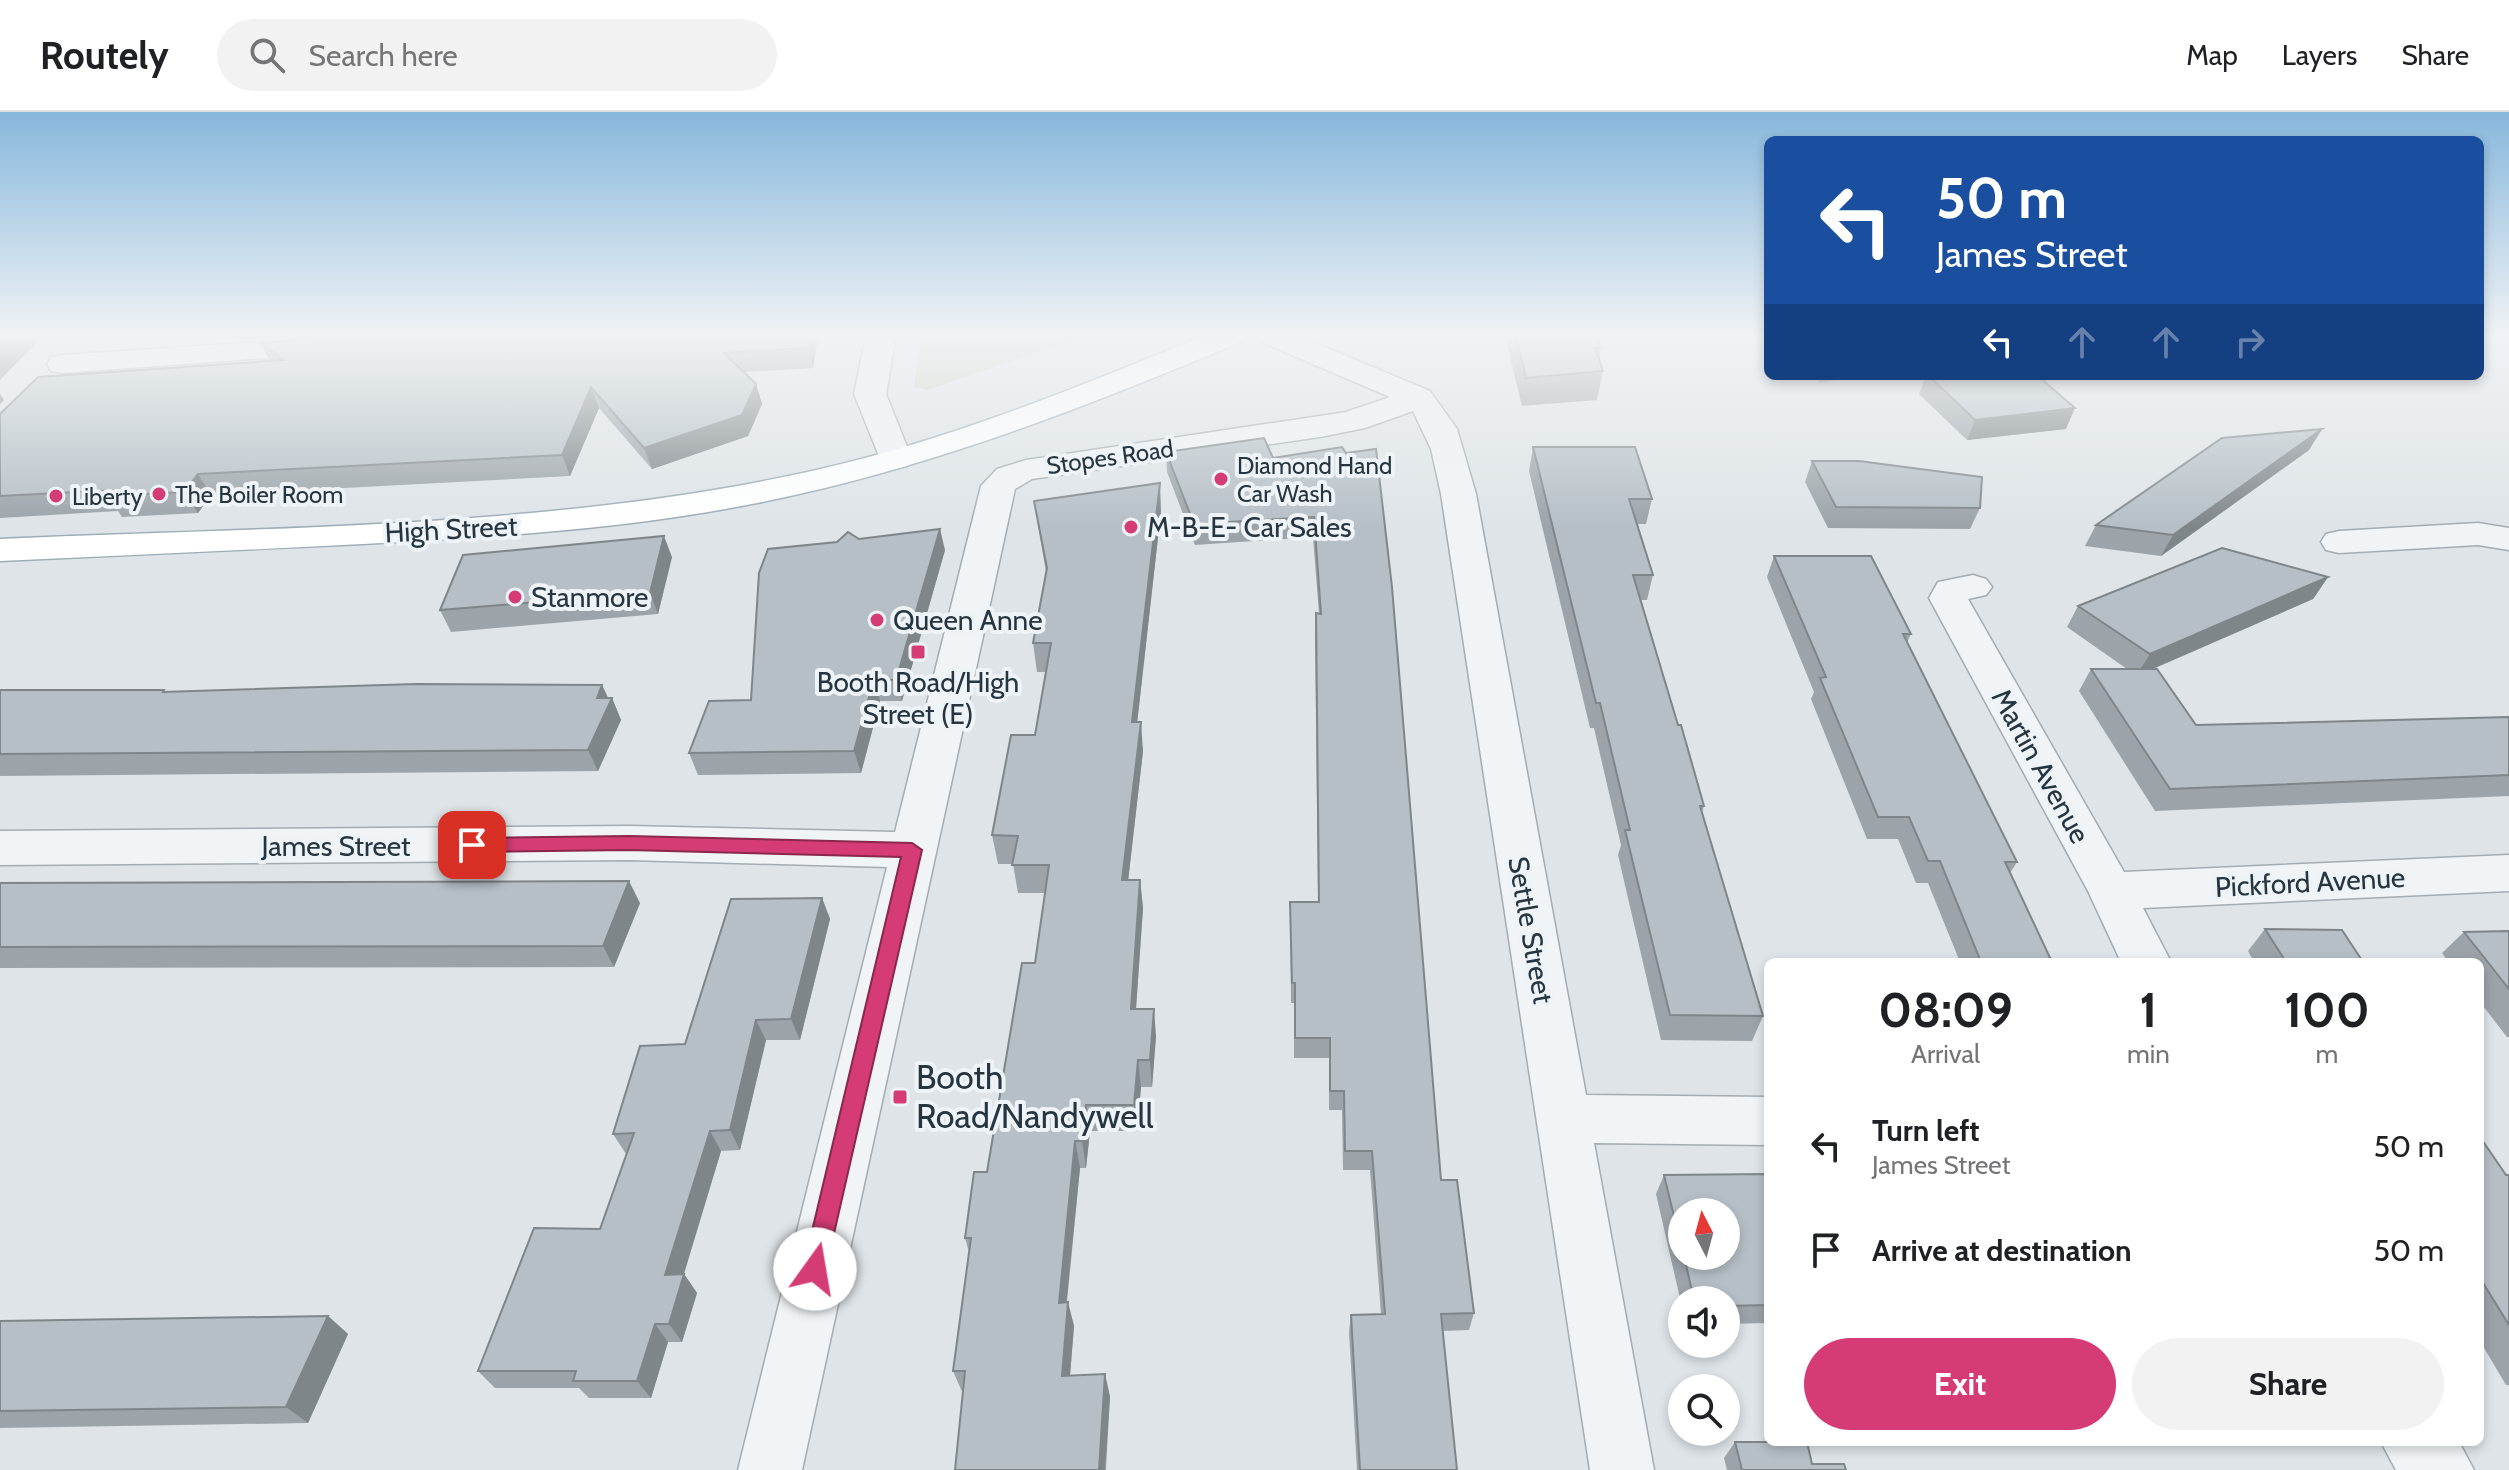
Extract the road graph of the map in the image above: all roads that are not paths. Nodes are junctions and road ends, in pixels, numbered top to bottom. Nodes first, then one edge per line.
1 (872, 399) edge
2 (1074, 399) edge
3 (1415, 399) edge
4 (1420, 399) edge
5 (895, 459) junction
6 (2509, 539) edge
7 (2339, 542) dead end
8 (0, 550) edge
9 (1973, 587) dead end
10 (0, 848) edge
11 (912, 850) junction
12 (2509, 873) edge
13 (2111, 891) junction
14 (2144, 958) edge
15 (1563, 1119) junction
16 (1764, 1121) edge
17 (2417, 1446) edge
18 (770, 1470) edge
19 (1622, 1470) edge
20 (2442, 1470) edge

1 - 5 street
2 - 5 main road, Stopes Road
3 - 11 street, Stopes Road
4 - 15 street, Settle Street
5 - 8 main road, High Street
6 - 7 street
9 - 13 street, Martin Avenue
10 - 11 street, James Street
11 - 18 street
12 - 13 street, Pickford Avenue
13 - 14 street, Martin Avenue
15 - 16 street
15 - 19 street, Settle Street
17 - 20 street

